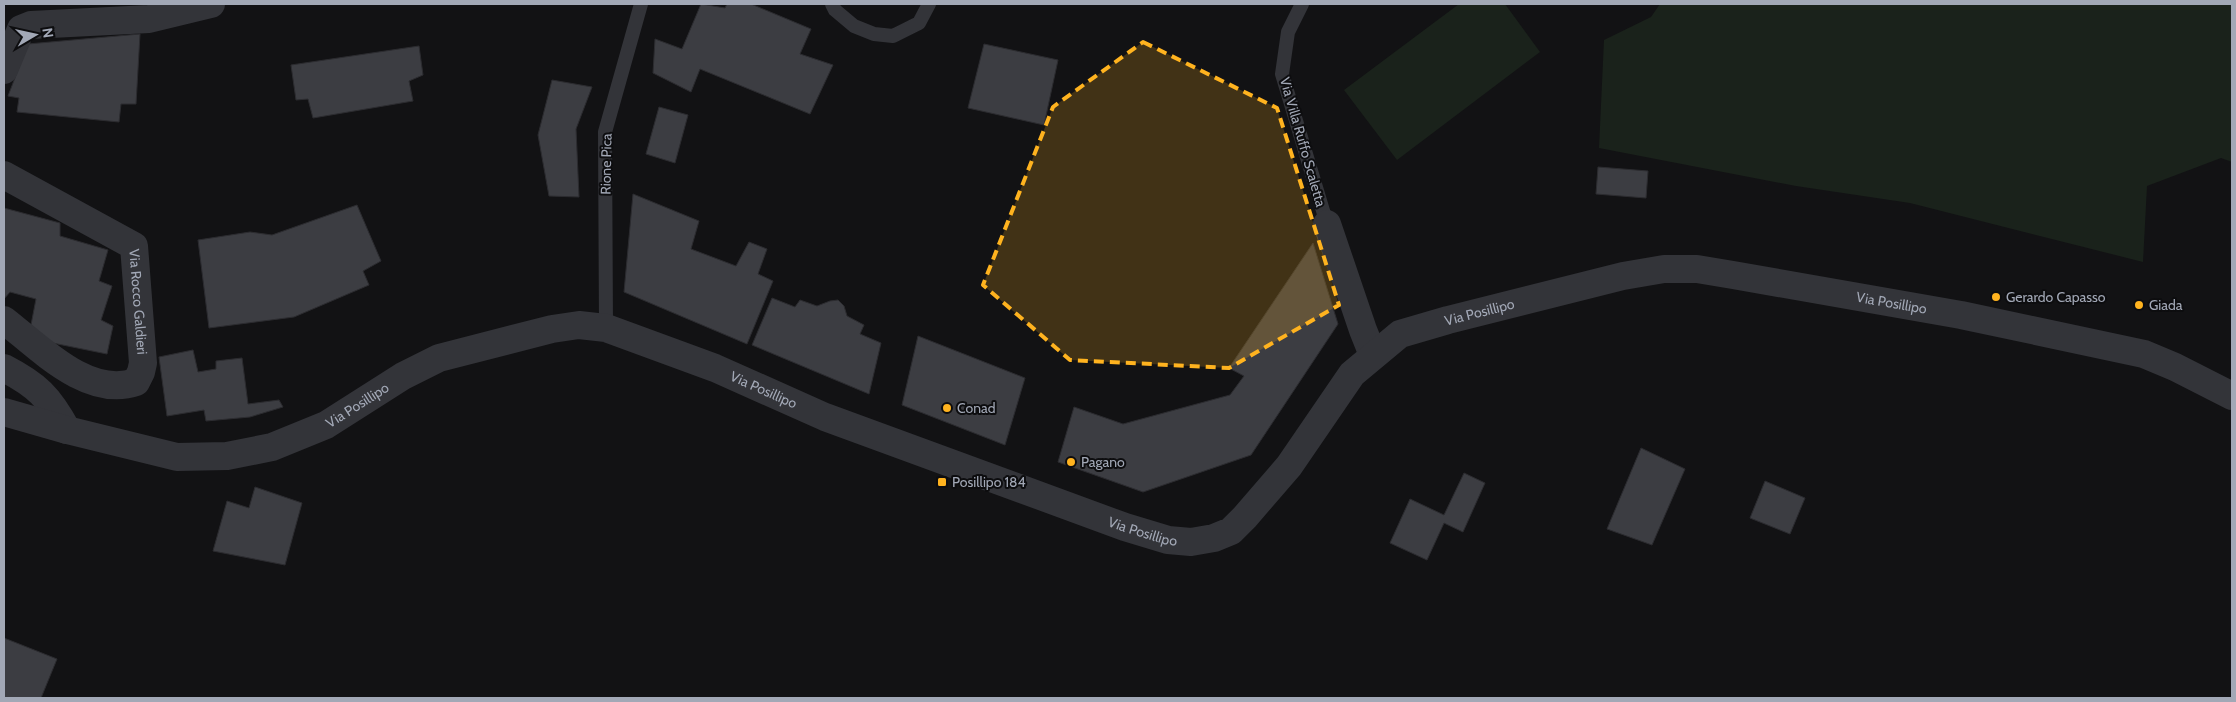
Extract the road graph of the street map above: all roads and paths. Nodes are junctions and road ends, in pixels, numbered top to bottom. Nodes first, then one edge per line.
1 (211, 4) edge
2 (641, 4) edge
3 (832, 4) edge
4 (929, 4) edge
5 (1302, 4) edge
6 (4, 70) edge
7 (4, 175) edge
8 (1327, 224) joint
9 (4, 320) edge
10 (606, 328) junction
11 (1373, 354) junction
12 (4, 368) edge
13 (2232, 396) edge
14 (4, 412) edge
15 (67, 430) junction

1 - 6 street
2 - 10 lane, Rione Pica
3 - 4 lane
5 - 8 lane, Via Villa Ruffo Scaletta
7 - 9 street, Via Rocco Galdieri
8 - 11 street
10 - 11 street, Via Posillipo
10 - 15 street, Via Posillipo
11 - 13 street, Via Posillipo
12 - 15 street
14 - 15 street, Via Posillipo

